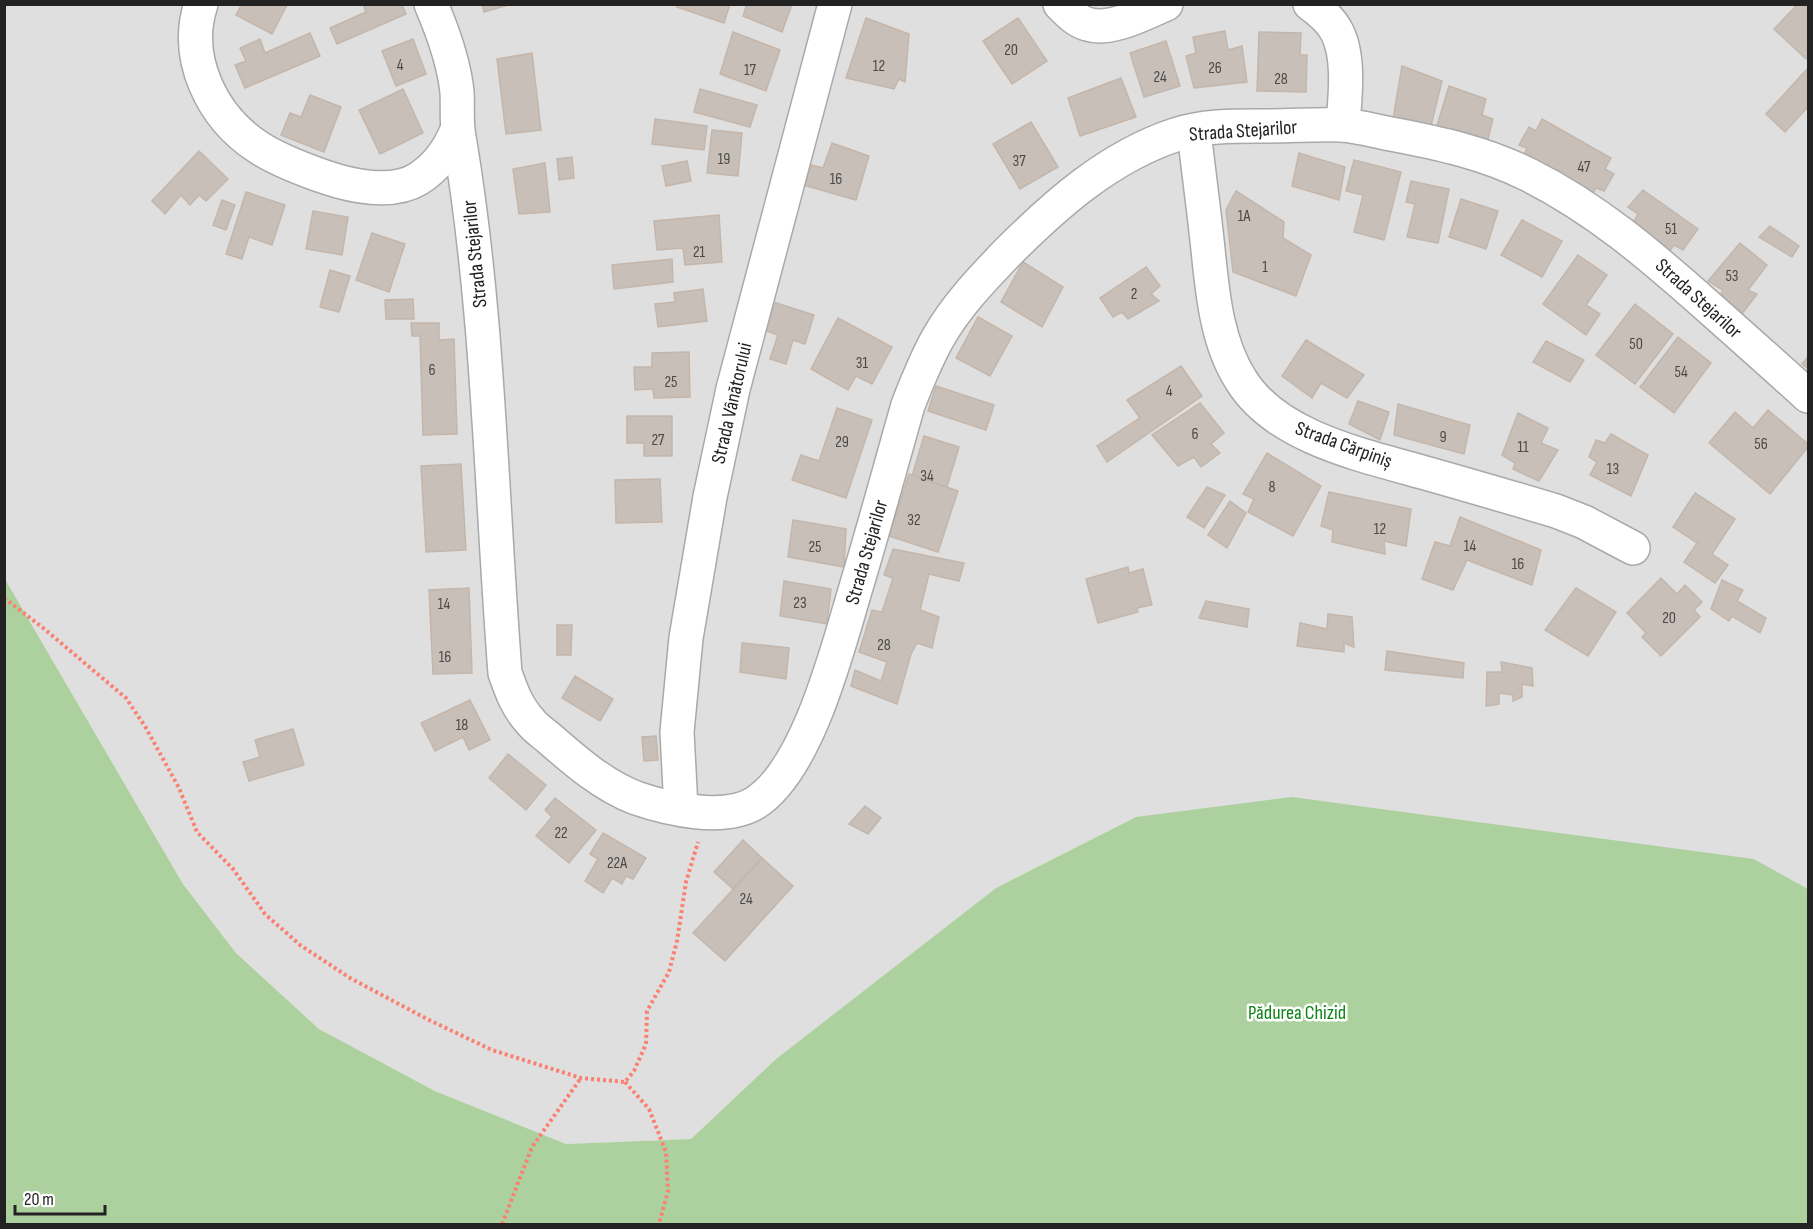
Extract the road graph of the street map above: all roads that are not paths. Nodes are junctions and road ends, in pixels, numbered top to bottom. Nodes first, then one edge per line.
1 (201, 4) edge
2 (431, 4) edge
3 (836, 4) edge
4 (1060, 4) edge
5 (1166, 4) edge
6 (1310, 4) edge
7 (1343, 125) junction
8 (457, 130) junction
9 (1194, 131) junction
10 (1809, 396) edge
11 (1633, 548) dead end
12 (681, 809) junction

1 - 8 street
2 - 8 street, Strada Stejarilor
3 - 12 street, Strada Vânătorului
4 - 5 street
6 - 7 street
7 - 9 street, Strada Stejarilor
7 - 10 street, Strada Stejarilor
8 - 12 street, Strada Stejarilor
9 - 11 street, Strada Cărpiniș
9 - 12 street, Strada Stejarilor

